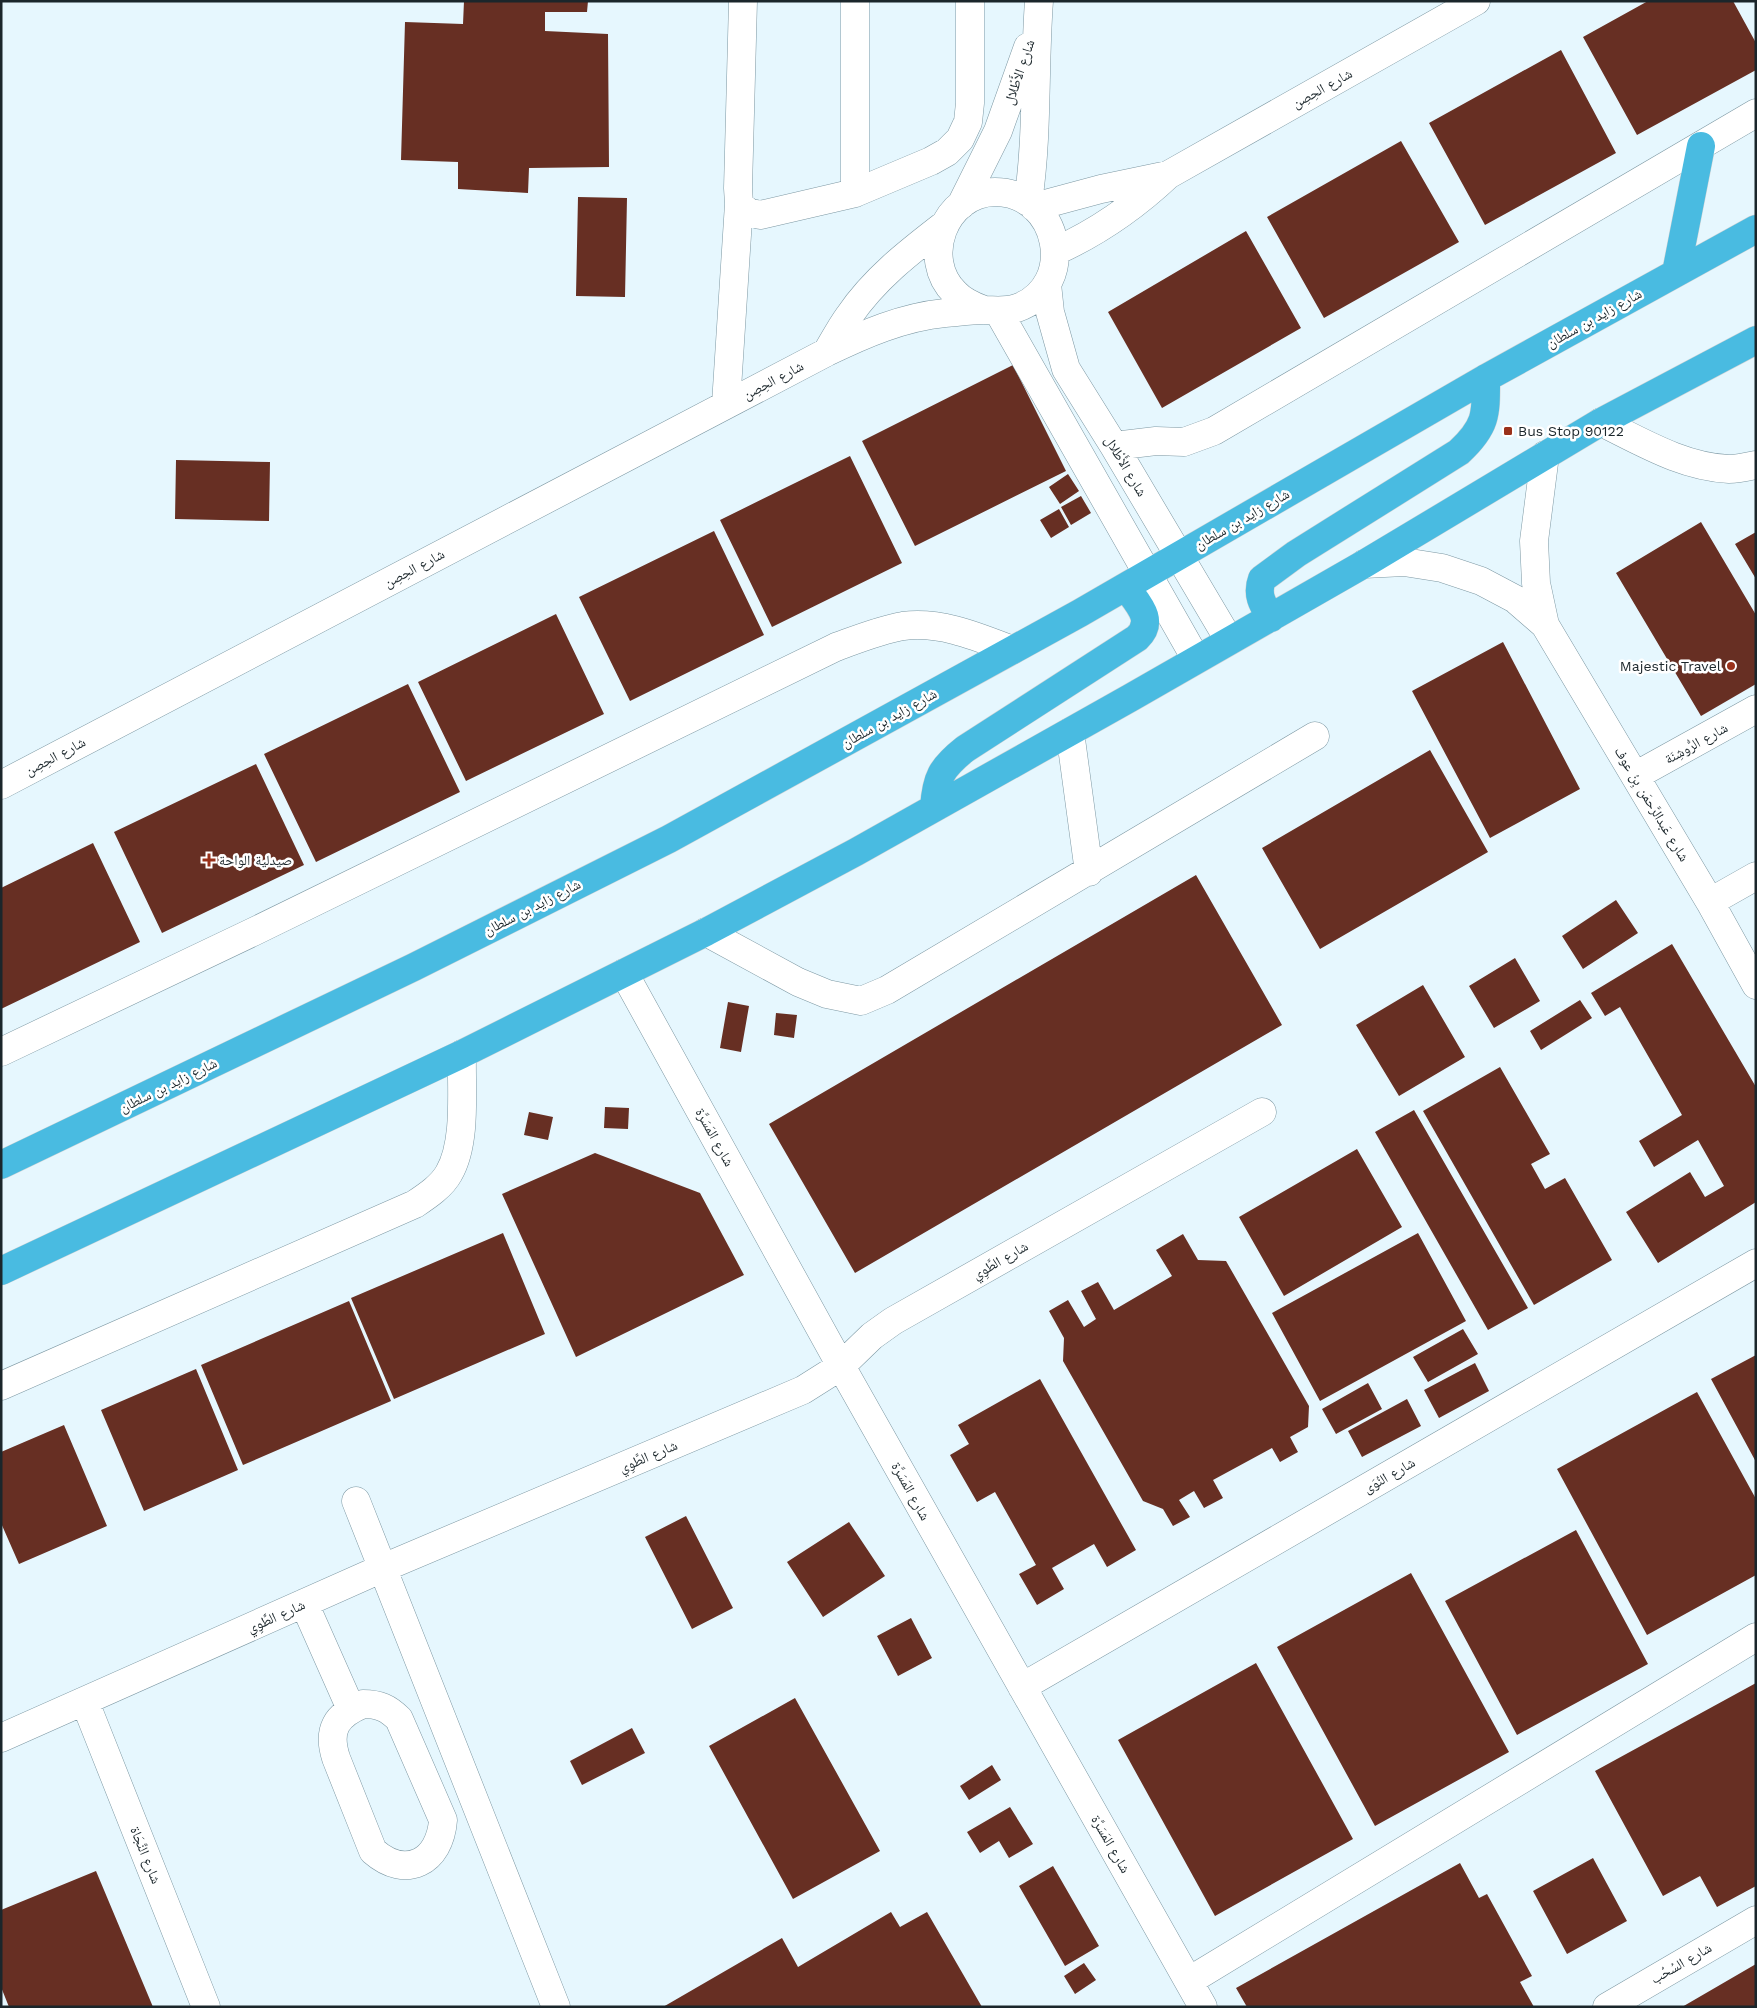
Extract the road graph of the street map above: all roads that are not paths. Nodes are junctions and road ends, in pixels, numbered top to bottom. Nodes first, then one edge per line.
1 (743, 1) edge
2 (855, 1) edge
3 (970, 1) edge
4 (1476, 1) edge
5 (1038, 11) edge
6 (1756, 113) edge
7 (1701, 146) junction
8 (1168, 175) junction
9 (854, 192) junction
10 (739, 204) junction
11 (1031, 204) junction
12 (961, 205) junction
13 (944, 225) junction
14 (1756, 229) edge
15 (1056, 251) junction
16 (1676, 273) junction
17 (1047, 284) junction
18 (991, 311) junction
19 (1756, 340) edge
20 (827, 352) junction
21 (1486, 378) junction
22 (726, 404) junction
23 (1601, 422) junction
24 (1114, 446) junction
25 (1545, 454) junction
26 (1756, 465) edge
27 (1179, 556) junction
28 (1364, 564) junction
29 (1137, 580) junction
30 (1271, 618) junction
31 (1545, 624) junction
32 (1229, 640) junction
33 (1012, 650) junction
34 (1196, 659) junction
35 (1756, 709) edge
36 (1070, 732) junction
37 (1316, 736) dead end
38 (1635, 776) junction
39 (1, 785) edge
40 (934, 808) junction
41 (1089, 872) junction
42 (1756, 876) edge
43 (1710, 902) junction
44 (706, 932) junction
45 (624, 974) junction
46 (1756, 985) edge
47 (1, 1052) edge
48 (462, 1054) junction
49 (1262, 1112) dead end
50 (1, 1165) edge
51 (1756, 1263) edge
52 (1, 1271) edge
53 (841, 1366) junction
54 (1, 1386) edge
55 (356, 1501) dead end
56 (383, 1568) junction
57 (304, 1603) junction
58 (1756, 1637) edge
59 (1022, 1687) junction
60 (85, 1702) junction
61 (351, 1709) junction
62 (1, 1738) edge
63 (1756, 1920) edge
64 (1188, 1981) junction
65 (206, 2007) edge
66 (556, 2007) edge
67 (1203, 2007) edge
68 (1607, 2007) edge

1 - 10 street
2 - 9 street
3 - 9 street
4 - 8 street, شارع الحِصِن
5 - 11 street, شارع الأَطْلال
5 - 12 street, شارع الأَطْلال
6 - 7 street
7 - 16 highway
7 - 24 street
8 - 11 street, شارع الحِصِن
8 - 15 street, شارع الحِصِن
9 - 10 street
10 - 22 street
11 - 12 street
11 - 15 street
12 - 13 street
13 - 18 street
13 - 20 street
14 - 16 highway, شارع زايد بن سلطان
15 - 17 street
16 - 21 highway, شارع زايد بن سلطان
17 - 18 street
17 - 24 street, شارع الأَطْلال
18 - 20 street, شارع الحِصِن
18 - 29 street
19 - 23 highway
20 - 22 street, شارع الحِصِن
21 - 27 highway, شارع زايد بن سلطان
21 - 30 highway
22 - 39 street, شارع الحِصِن
23 - 25 highway
23 - 26 street
24 - 27 street, شارع الأَطْلال
25 - 28 highway
25 - 31 street, شارع عَبدالرَّحمَن بِنْ عوف
27 - 29 highway, شارع زايد بن سلطان
27 - 32 street, شارع الأَطْلال
28 - 30 highway
28 - 31 street, شارع عَبدالرَّحمَن بِنْ عوف
29 - 33 highway, شارع زايد بن سلطان
29 - 34 street
29 - 40 highway
30 - 32 highway
31 - 38 street, شارع عَبدالرَّحمَن بِنْ عوف
32 - 34 highway
33 - 47 street
33 - 50 highway, شارع زايد بن سلطان
34 - 36 highway
35 - 38 street, شارع الرُّوشِنَة
36 - 40 highway
36 - 41 street
37 - 41 street
38 - 43 street, شارع عَبدالرَّحمَن بِنْ عوف
40 - 44 highway
41 - 44 street
42 - 43 street
43 - 46 street, شارع عَبدالرَّحمَن بِنْ عوف
44 - 45 highway
45 - 48 highway
45 - 53 street, شارع المَسَرَّة
48 - 52 highway
48 - 54 street
49 - 53 street, شارع الطَّوِي
51 - 59 street, شارع النُوَى
53 - 56 street, شارع الطَّوِي
53 - 59 street, شارع المَسَرَّة
55 - 56 street
56 - 57 street, شارع الطَّوِي
56 - 66 street
57 - 60 street, شارع الطَّوِي
57 - 61 street
58 - 64 street
59 - 64 street, شارع المَسَرَّة
60 - 62 street, شارع الطَّوِي
60 - 65 street, شارع النَّجَاة
61 - 61 street
63 - 68 street, شارع السُحُب
64 - 67 street, شارع المَسَرَّة

